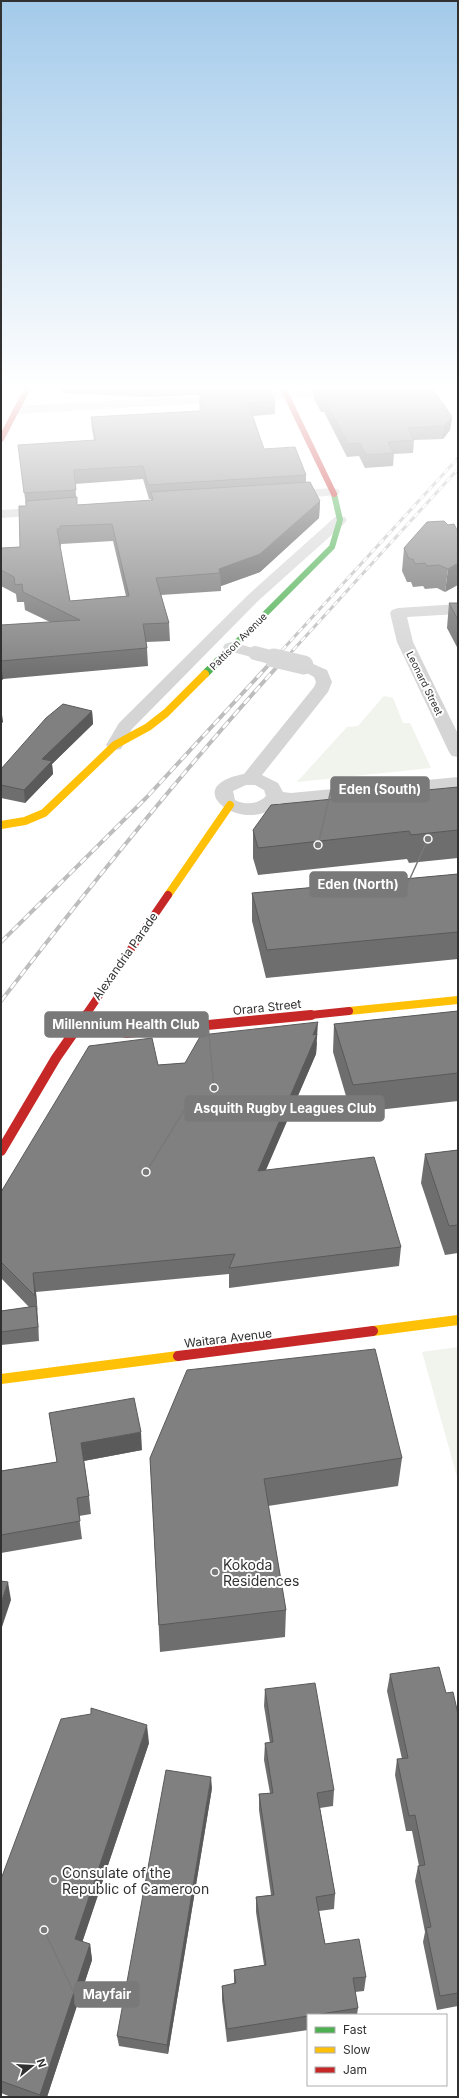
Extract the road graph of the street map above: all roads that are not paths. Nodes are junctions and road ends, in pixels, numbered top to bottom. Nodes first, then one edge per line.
1 (329, 484) edge
2 (333, 492) junction
3 (273, 496) edge
4 (63, 510) edge
5 (1, 514) edge
6 (340, 517) junction
7 (458, 609) edge
8 (231, 647) junction
9 (115, 745) junction
10 (458, 752) edge
11 (250, 779) junction
12 (458, 782) edge
13 (275, 797) junction
14 (230, 805) junction
15 (4, 825) edge
16 (458, 1000) edge
17 (81, 1021) junction
18 (1, 1151) edge
19 (458, 1320) edge
20 (1, 1379) edge

1 - 2 street
2 - 3 street
2 - 6 street
4 - 5 street
6 - 8 street, Pattison Avenue
6 - 9 street, Pattison Avenue
7 - 10 street, Leonard Street
8 - 9 street, Pattison Avenue
8 - 11 street, bridge
9 - 15 street, Pattison Avenue
11 - 13 street
11 - 14 street
12 - 13 street
13 - 14 street
14 - 17 street, Alexandria Parade
16 - 17 street, Orara Street
17 - 18 street, Alexandria Parade
19 - 20 street, Waitara Avenue

